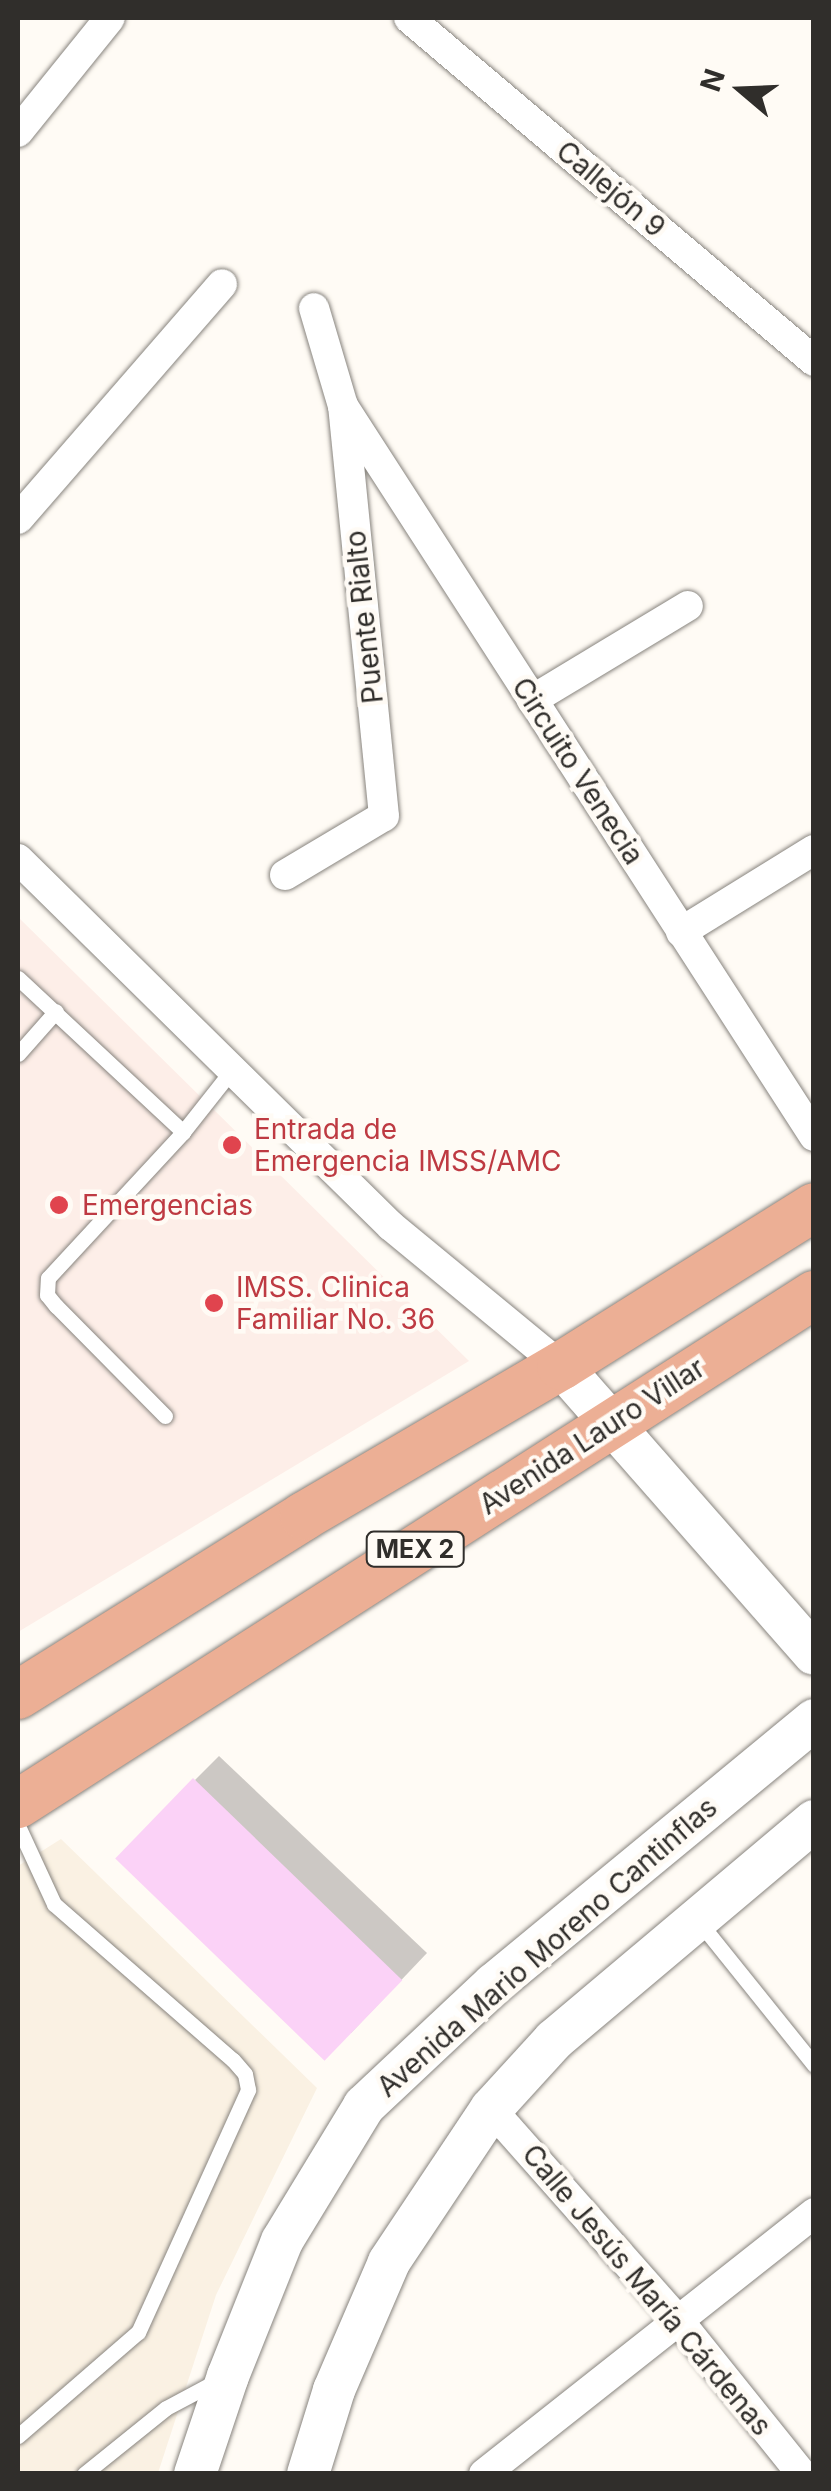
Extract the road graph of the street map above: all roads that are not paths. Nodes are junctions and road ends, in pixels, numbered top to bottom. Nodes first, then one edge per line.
1 (110, 18) edge
2 (409, 18) edge
3 (18, 132) edge
4 (222, 284) dead end
5 (314, 308) dead end
6 (814, 361) edge
7 (343, 406) junction
8 (18, 519) edge
9 (688, 606) dead end
10 (532, 700) junction
11 (814, 850) edge
12 (18, 860) edge
13 (285, 875) dead end
14 (681, 932) junction
15 (18, 978) edge
16 (56, 1011) junction
17 (18, 1054) edge
18 (232, 1070) junction
19 (183, 1132) junction
20 (814, 1136) edge
21 (814, 1207) edge
22 (814, 1295) edge
23 (561, 1366) junction
24 (165, 1416) dead end
25 (611, 1423) junction
26 (814, 1654) edge
27 (18, 1695) edge
28 (814, 1720) edge
29 (18, 1804) edge
30 (814, 1821) edge
31 (18, 1826) edge
32 (697, 1919) junction
33 (814, 2065) edge
34 (490, 2109) junction
35 (814, 2213) edge
36 (678, 2320) junction
37 (228, 2376) junction
38 (18, 2436) edge
39 (84, 2474) edge
40 (195, 2474) edge
41 (308, 2474) edge
42 (484, 2474) edge
43 (802, 2474) edge

1 - 3 street
2 - 6 street, Callejón 9
4 - 8 street
5 - 7 street, Puente Rialto
7 - 10 street, Circuito Venecia
7 - 13 street, Puente Rialto
9 - 10 street
10 - 14 street, Circuito Venecia
11 - 14 street
12 - 18 street
14 - 20 street, Circuito Venecia
15 - 16 lane
16 - 17 lane
16 - 19 lane
18 - 19 lane
18 - 23 street
19 - 24 lane
21 - 23 main road
22 - 25 main road, Avenida Lauro Villar / MEX 2
23 - 25 main road
23 - 27 main road
25 - 26 main road
25 - 29 main road, Avenida Lauro Villar / MEX 2
28 - 37 main road, Avenida Mario Moreno Cantinflas
30 - 32 main road
31 - 38 lane
32 - 33 lane
32 - 34 main road
34 - 36 street, Calle Jesús María Cárdenas
34 - 41 main road
35 - 36 street
36 - 42 street
36 - 43 street, Calle Jesús María Cárdenas
37 - 39 lane
37 - 40 main road, Avenida Mario Moreno Cantinflas

